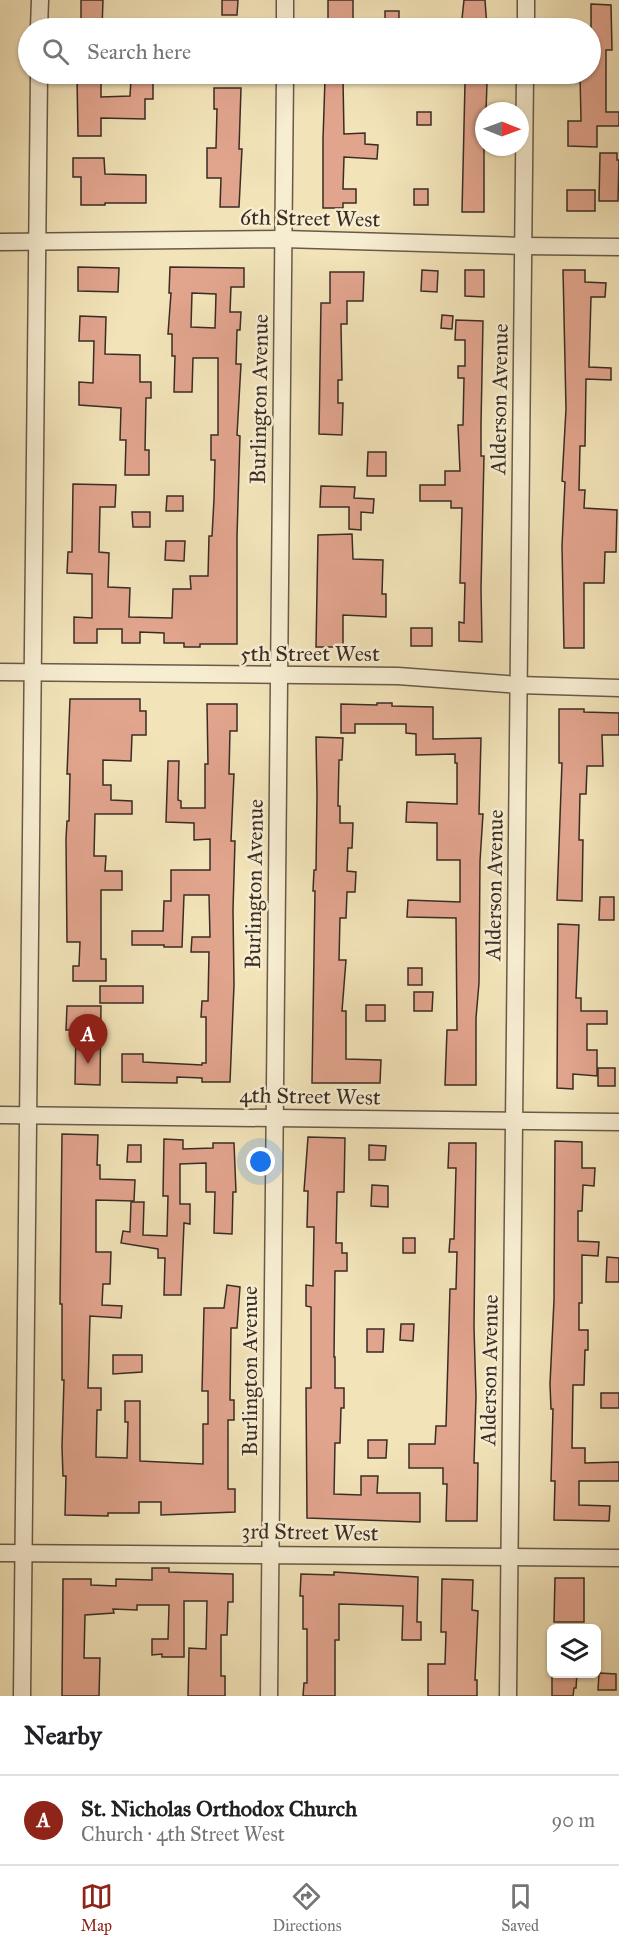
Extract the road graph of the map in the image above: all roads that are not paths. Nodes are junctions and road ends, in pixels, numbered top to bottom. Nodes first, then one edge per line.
1 (40, 0) edge
2 (285, 0) edge
3 (526, 0) edge
4 (39, 18) edge
5 (285, 18) edge
6 (526, 18) edge
7 (39, 84) edge
8 (285, 84) edge
9 (525, 84) edge
10 (283, 239) junction
11 (0, 242) edge
12 (37, 242) junction
13 (524, 246) junction
14 (619, 247) edge
15 (0, 672) edge
16 (33, 673) junction
17 (279, 675) junction
18 (519, 685) junction
19 (619, 688) edge
20 (0, 1115) edge
21 (28, 1116) junction
22 (273, 1118) junction
23 (514, 1120) junction
24 (619, 1122) edge
25 (0, 1553) edge
26 (23, 1553) junction
27 (270, 1554) junction
28 (510, 1557) junction
29 (619, 1558) edge
30 (22, 1696) edge
31 (269, 1696) edge
32 (508, 1696) edge

1 - 4 street
2 - 5 street
3 - 6 street
7 - 12 street
8 - 10 street, Burlington Avenue
9 - 13 street, Alderson Avenue
10 - 12 street, 6th Street West
10 - 13 street, 6th Street West
10 - 17 street, Burlington Avenue
11 - 12 street, 6th Street West
12 - 16 street
13 - 14 street, 6th Street West
13 - 18 street, Alderson Avenue
15 - 16 street, 5th Street West
16 - 17 street, 5th Street West
16 - 21 street
17 - 18 street, 5th Street West
17 - 22 street, Burlington Avenue
18 - 19 street, 5th Street West
18 - 23 street, Alderson Avenue
20 - 21 street, 4th Street West
21 - 22 street, 4th Street West
21 - 26 street
22 - 23 street, 4th Street West
22 - 27 street, Burlington Avenue
23 - 24 street, 4th Street West
23 - 28 street, Alderson Avenue
25 - 26 street, 3rd Street West
26 - 27 street, 3rd Street West
26 - 30 street
27 - 28 street, 3rd Street West
27 - 31 street, Burlington Avenue
28 - 29 street, 3rd Street West
28 - 32 street, Alderson Avenue

